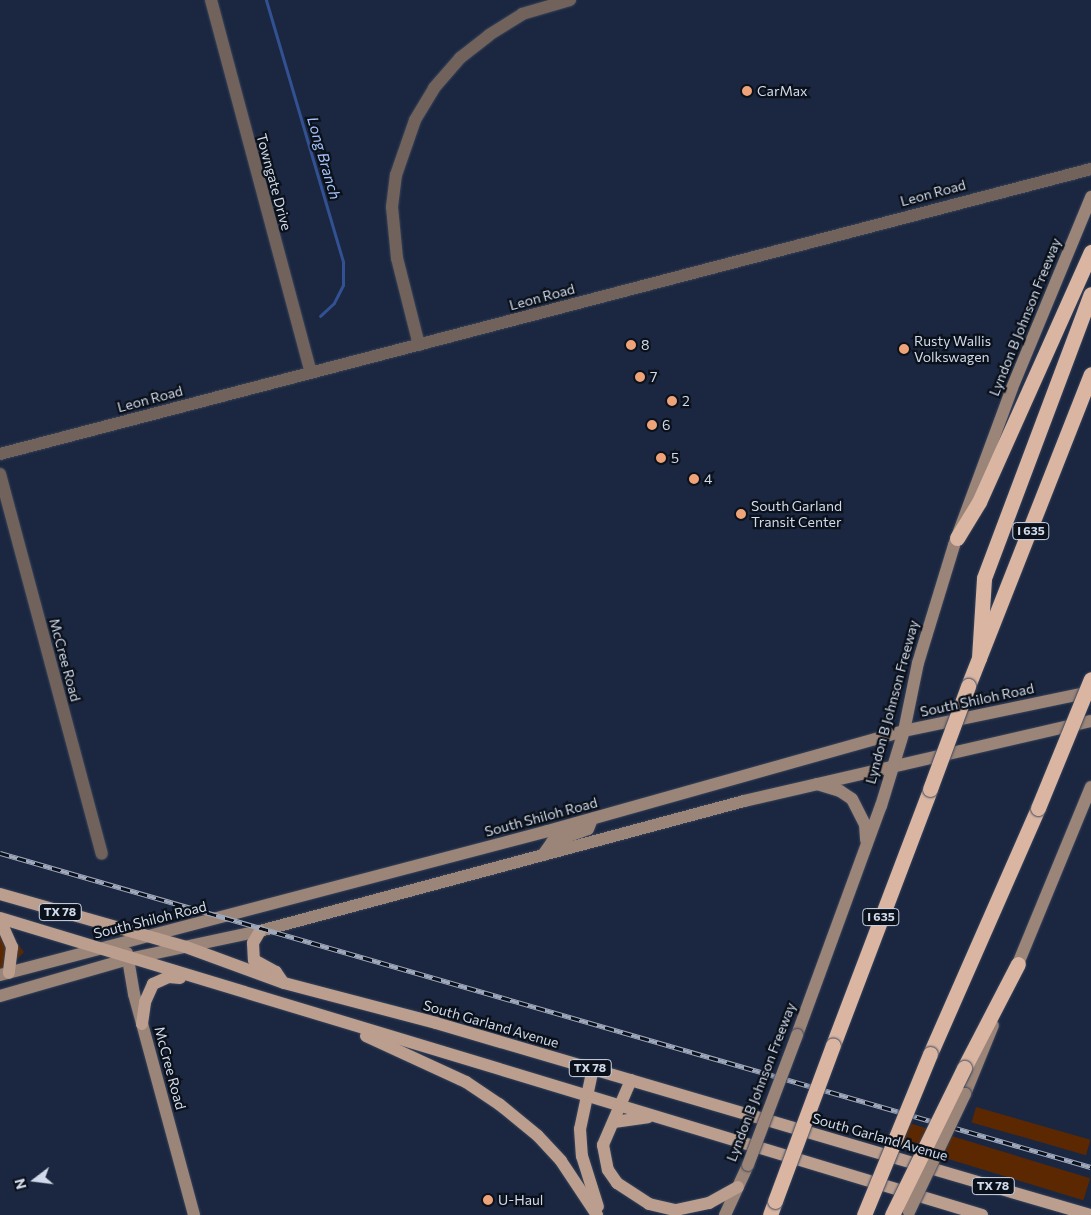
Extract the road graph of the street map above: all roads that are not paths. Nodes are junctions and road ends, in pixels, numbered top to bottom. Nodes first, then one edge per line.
1 (211, 0) edge
2 (570, 0) edge
3 (1091, 169) edge
4 (1091, 197) edge
5 (1091, 252) edge
6 (1091, 294) edge
7 (419, 345) junction
8 (311, 372) junction
9 (1091, 374) edge
10 (0, 454) edge
11 (0, 474) edge
12 (957, 538) junction
13 (979, 658) junction
14 (1091, 679) edge
15 (1091, 692) edge
16 (1091, 721) edge
17 (904, 731) junction
18 (894, 764) junction
19 (738, 779) junction
20 (815, 783) junction
21 (1091, 787) edge
22 (744, 801) junction
23 (592, 819) junction
24 (866, 845) junction
25 (102, 854) dead end
26 (543, 855) junction
27 (0, 894) edge
28 (0, 919) edge
29 (260, 931) junction
30 (122, 935) junction
31 (143, 935) junction
32 (186, 947) junction
33 (98, 948) junction
34 (128, 959) junction
35 (1018, 964) junction
36 (4, 974) edge
37 (192, 978) junction
38 (284, 983) junction
39 (0, 996) edge
40 (329, 1020) junction
41 (142, 1024) junction
42 (593, 1068) junction
43 (630, 1080) junction
44 (585, 1097) junction
45 (620, 1106) junction
46 (652, 1117) junction
47 (614, 1122) junction
48 (738, 1187) junction
49 (773, 1208) edge
50 (909, 1214) edge
51 (194, 1215) edge
52 (597, 1215) edge
53 (601, 1215) edge
54 (726, 1215) edge
55 (864, 1215) edge
56 (892, 1215) edge
57 (982, 1215) edge
58 (1090, 1215) edge

1 - 8 street, Towngate Drive
2 - 7 street
3 - 7 street, Leon Road
4 - 12 main road, Lyndon B Johnson Freeway
5 - 12 highway
6 - 13 highway
7 - 8 street, Leon Road
8 - 10 street, Leon Road
9 - 13 highway, I 635
11 - 25 street, McCree Road
12 - 17 main road, Lyndon B Johnson Freeway
13 - 49 highway, I 635, bridge
14 - 55 highway, bridge
15 - 17 main road, South Shiloh Road
16 - 18 main road
17 - 18 main road, Lyndon B Johnson Freeway
17 - 19 main road, South Shiloh Road
18 - 20 main road
18 - 24 main road, Lyndon B Johnson Freeway
19 - 22 main road
19 - 23 main road, South Shiloh Road
20 - 22 main road
20 - 24 main road
21 - 35 main road
22 - 26 main road
23 - 26 main road
23 - 31 main road, South Shiloh Road
24 - 48 main road, Lyndon B Johnson Freeway, bridge
26 - 29 main road
27 - 30 main road, South Garland Avenue / TX 78
28 - 33 main road, TX 78
28 - 36 main road
29 - 32 main road
29 - 38 main road
30 - 31 main road, South Garland Avenue / TX 78
30 - 33 main road, South Shiloh Road
30 - 34 main road, McCree Road
31 - 32 main road, South Garland Avenue / TX 78
32 - 34 main road
32 - 38 main road, South Garland Avenue / TX 78
33 - 34 main road, TX 78
33 - 36 main road, South Shiloh Road
34 - 37 main road, TX 78
34 - 39 main road
34 - 41 main road, McCree Road
35 - 50 main road, bridge
35 - 56 highway, bridge
37 - 40 main road, TX 78
37 - 41 main road
38 - 42 main road, South Garland Avenue / TX 78
40 - 44 main road, TX 78
40 - 52 main road
41 - 51 main road, McCree Road
42 - 43 main road, South Garland Avenue / TX 78
42 - 44 main road
43 - 45 main road
43 - 58 main road, South Garland Avenue / TX 78
44 - 45 main road, TX 78
44 - 53 main road
45 - 46 main road, TX 78
45 - 47 main road
46 - 47 main road
46 - 57 main road, TX 78
47 - 48 main road
48 - 54 main road, Lyndon B Johnson Freeway

